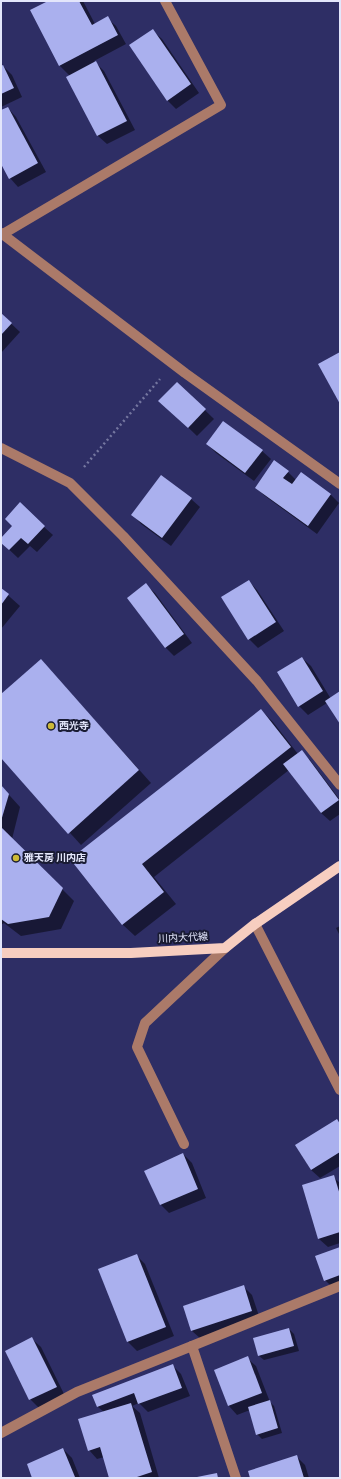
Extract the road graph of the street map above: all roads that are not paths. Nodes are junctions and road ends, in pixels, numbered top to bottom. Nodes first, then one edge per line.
1 (166, 1) edge
2 (2, 233) edge
3 (1, 448) edge
4 (340, 484) edge
5 (340, 785) edge
6 (340, 866) edge
7 (255, 924) junction
8 (225, 948) junction
9 (1, 953) edge
10 (340, 1090) edge
11 (184, 1144) dead end
12 (340, 1286) edge
13 (192, 1346) junction
14 (1, 1433) edge
15 (236, 1478) edge

1 - 2 street
2 - 4 street
3 - 5 street
6 - 7 main road
7 - 8 main road
7 - 10 street
8 - 9 main road, 川内大代線
8 - 11 street
12 - 13 street
13 - 14 street
13 - 15 street

